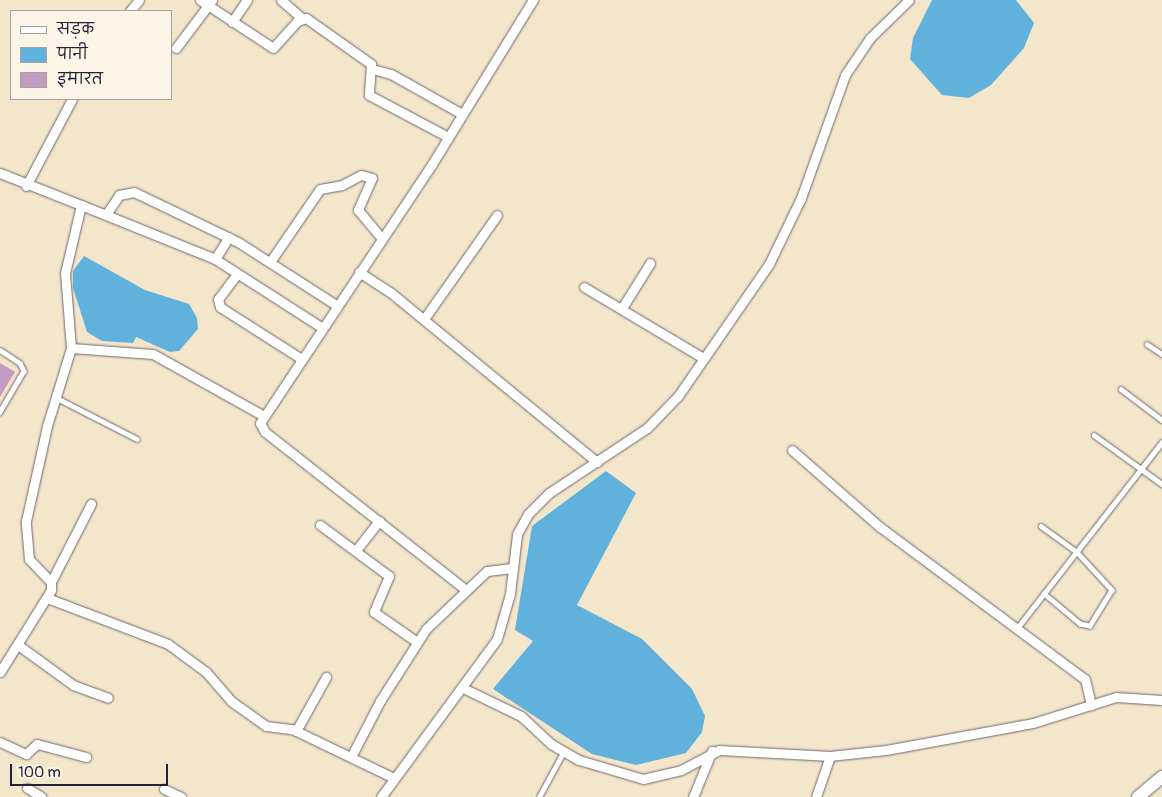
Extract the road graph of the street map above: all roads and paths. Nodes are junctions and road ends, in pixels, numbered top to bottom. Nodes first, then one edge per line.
1 (139, 0) edge
2 (247, 0) edge
3 (281, 0) edge
4 (533, 0) edge
5 (909, 0) edge
6 (207, 2) edge
7 (131, 10) edge
8 (302, 18) junction
9 (232, 22) junction
10 (176, 48) dead end
11 (372, 69) junction
12 (71, 100) edge
13 (462, 114) junction
14 (448, 136) junction
15 (0, 172) edge
16 (26, 186) junction
17 (81, 205) junction
18 (107, 213) junction
19 (497, 215) dead end
20 (229, 237) junction
21 (381, 237) junction
22 (215, 259) junction
23 (270, 262) junction
24 (650, 263) dead end
25 (359, 272) junction
26 (237, 274) junction
27 (584, 287) dead end
28 (336, 305) junction
29 (622, 308) junction
30 (424, 319) junction
31 (320, 327) junction
32 (1147, 344) dead end
33 (71, 348) junction
34 (0, 350) edge
35 (1162, 354) edge
36 (300, 358) junction
37 (703, 358) junction
38 (1121, 389) dead end
39 (55, 397) junction
40 (0, 412) edge
41 (262, 414) junction
42 (1162, 420) edge
43 (1094, 434) dead end
44 (137, 439) dead end
45 (1162, 442) edge
46 (792, 450) dead end
47 (597, 462) junction
48 (1141, 470) junction
49 (1162, 484) edge
50 (91, 504) dead end
51 (380, 521) junction
52 (320, 525) dead end
53 (1041, 526) dead end
54 (357, 550) junction
55 (1077, 552) junction
56 (512, 568) junction
57 (50, 582) junction
58 (466, 590) junction
59 (1044, 594) junction
60 (47, 598) junction
61 (1018, 627) junction
62 (417, 642) junction
63 (18, 645) junction
64 (0, 672) edge
65 (326, 677) dead end
66 (463, 688) junction
67 (108, 698) dead end
68 (1162, 700) edge
69 (1091, 705) junction
70 (296, 731) junction
71 (0, 742) edge
72 (564, 751) junction
73 (712, 751) junction
74 (352, 755) junction
75 (830, 756) junction
76 (86, 757) dead end
77 (1162, 777) edge
78 (394, 778) junction
79 (27, 788) dead end
80 (164, 789) dead end
81 (42, 797) edge
82 (181, 797) edge
83 (381, 797) edge
84 (539, 797) edge
85 (693, 797) edge
86 (816, 797) edge
87 (1138, 797) edge

1 - 7 street
2 - 9 street
3 - 8 street
4 - 13 street
5 - 37 street
6 - 9 street
6 - 10 street
8 - 9 street
8 - 11 street
11 - 13 street
11 - 14 street
12 - 16 street
13 - 14 street
14 - 21 street
15 - 16 street
16 - 17 street
17 - 18 street
17 - 33 street
18 - 20 street
18 - 22 street
19 - 30 street
20 - 22 street
20 - 23 street
21 - 23 street
21 - 25 street
22 - 26 street
23 - 28 street
24 - 29 street
25 - 28 street
25 - 30 street
26 - 31 street
26 - 36 street
27 - 29 street
28 - 31 street
29 - 37 street
30 - 47 street
31 - 36 street
32 - 35 lane
33 - 39 street
33 - 41 street
34 - 40 lane
36 - 41 street
37 - 47 street
38 - 42 lane
39 - 44 lane
39 - 57 street
41 - 51 street
43 - 48 lane
45 - 48 lane
46 - 61 street
47 - 56 street
48 - 49 lane
48 - 55 lane
50 - 57 street
51 - 54 street
51 - 58 street
52 - 54 street
53 - 55 lane
54 - 62 street
55 - 59 lane
55 - 59 lane
56 - 58 street
56 - 66 street
57 - 60 street
58 - 62 street
59 - 61 lane
60 - 63 street
60 - 70 street
61 - 69 street
62 - 74 street
63 - 64 street
63 - 67 street
65 - 70 street
66 - 72 street
66 - 78 street
68 - 69 street
69 - 75 street
70 - 74 street
71 - 76 street
72 - 73 street
72 - 84 lane
73 - 75 street
73 - 85 street
74 - 78 street
75 - 86 street
77 - 87 street
78 - 83 street
79 - 81 street
80 - 82 street

